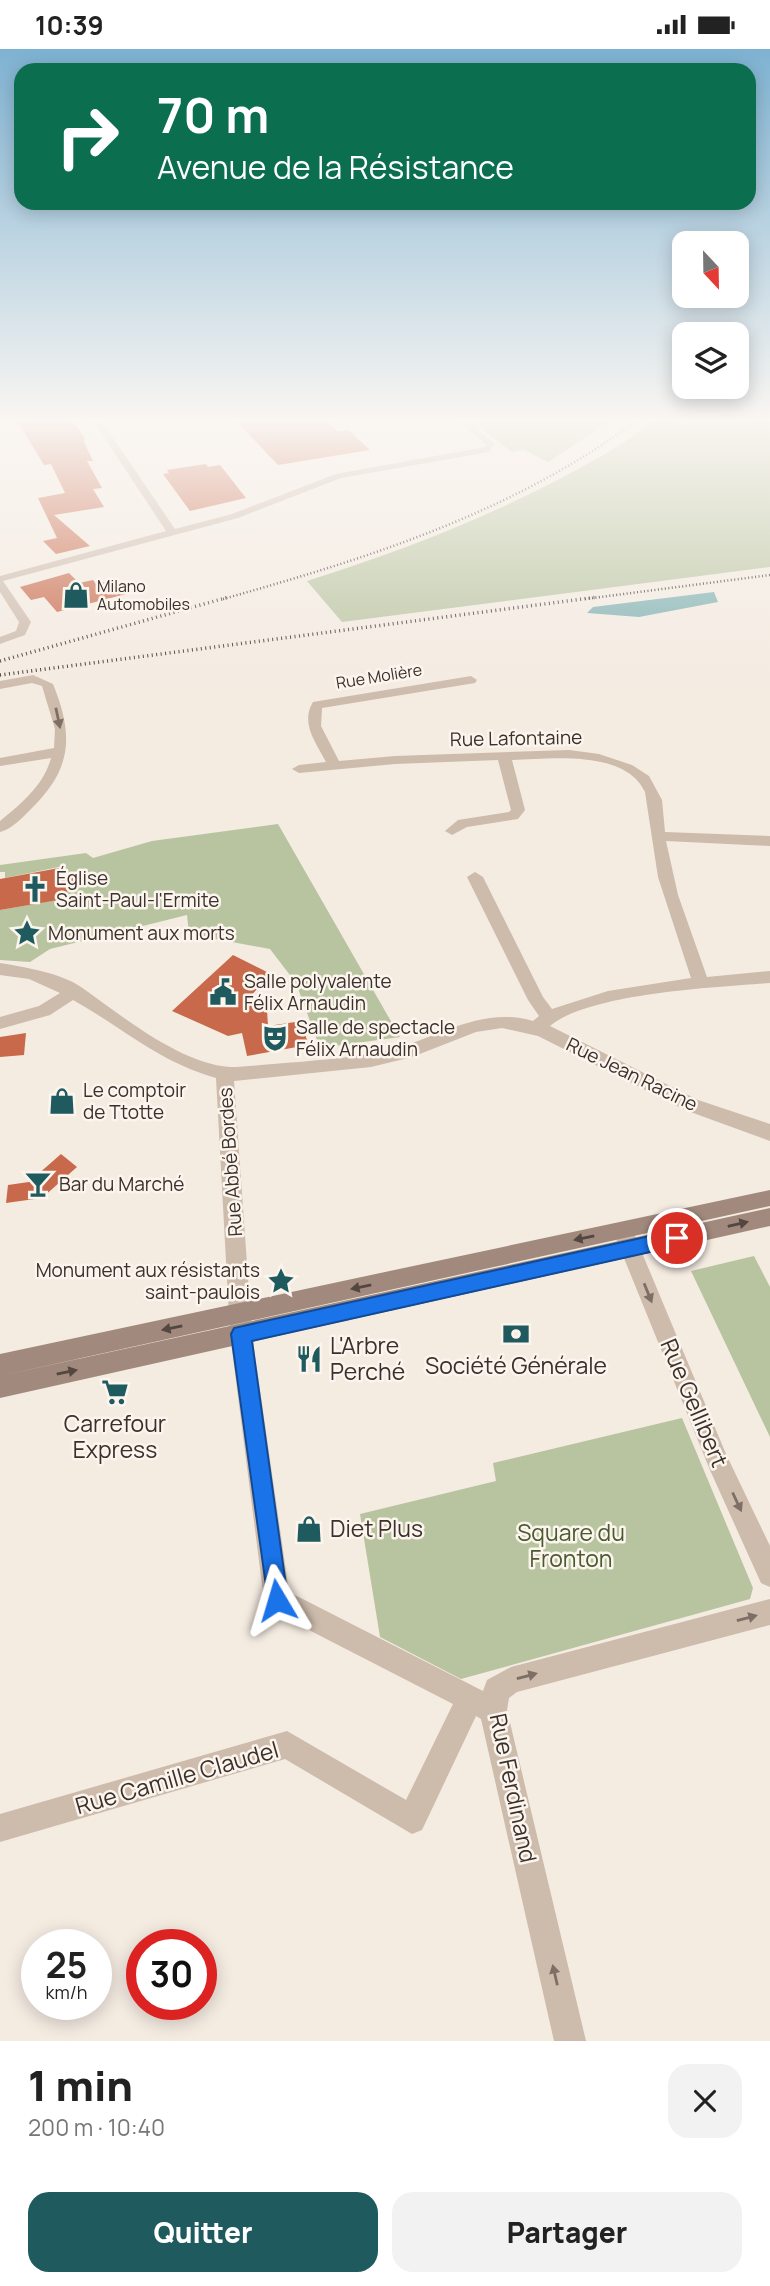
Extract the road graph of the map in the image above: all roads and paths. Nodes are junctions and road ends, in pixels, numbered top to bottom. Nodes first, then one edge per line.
1 (160, 515) edge
2 (239, 515) edge
3 (173, 534) junction
4 (0, 582) edge
5 (0, 641) edge
6 (471, 680) dead end
7 (0, 685) edge
8 (60, 753) junction
9 (504, 757) junction
10 (0, 762) edge
11 (334, 764) junction
12 (299, 769) dead end
13 (0, 828) edge
14 (452, 831) dead end
15 (658, 836) junction
16 (770, 841) edge
17 (475, 877) dead end
18 (0, 969) edge
19 (770, 977) edge
20 (700, 981) junction
21 (75, 991) junction
22 (541, 1022) junction
23 (0, 1023) edge
24 (225, 1073) junction
25 (770, 1133) edge
26 (770, 1198) edge
27 (770, 1217) edge
28 (626, 1239) junction
29 (240, 1324) junction
30 (0, 1365) edge
31 (0, 1387) edge
32 (770, 1574) edge
33 (770, 1612) edge
34 (482, 1704) junction
35 (0, 1828) edge
36 (570, 2041) edge

1 - 3 street
2 - 3 street
3 - 4 street
4 - 5 street
6 - 11 street, Rue Molière
7 -> 8 street
8 - 10 street
8 - 13 street
9 - 11 street, Rue Lafontaine
9 - 14 street
9 - 15 street, Rue Lafontaine
11 - 12 street, Rue Lafontaine
15 - 16 street
15 - 20 street, Rue Lafontaine
17 - 22 street
18 - 21 street, Rue Abbé Bordes
19 - 20 street
20 - 22 street
21 - 23 street
21 - 24 street, Rue Abbé Bordes
22 - 24 street
22 - 25 street, Rue Jean Racine
24 - 29 street, Rue Abbé Bordes
26 - 28 main road
28 -> 27 main road
28 - 29 main road
28 -> 32 street, Rue Gellibert
29 -> 30 main road
31 -> 29 main road
29 - 34 street
34 -> 33 street, Rue Ferdinand
34 - 35 street, Rue Camille Claudel
36 -> 34 street, Rue Ferdinand

